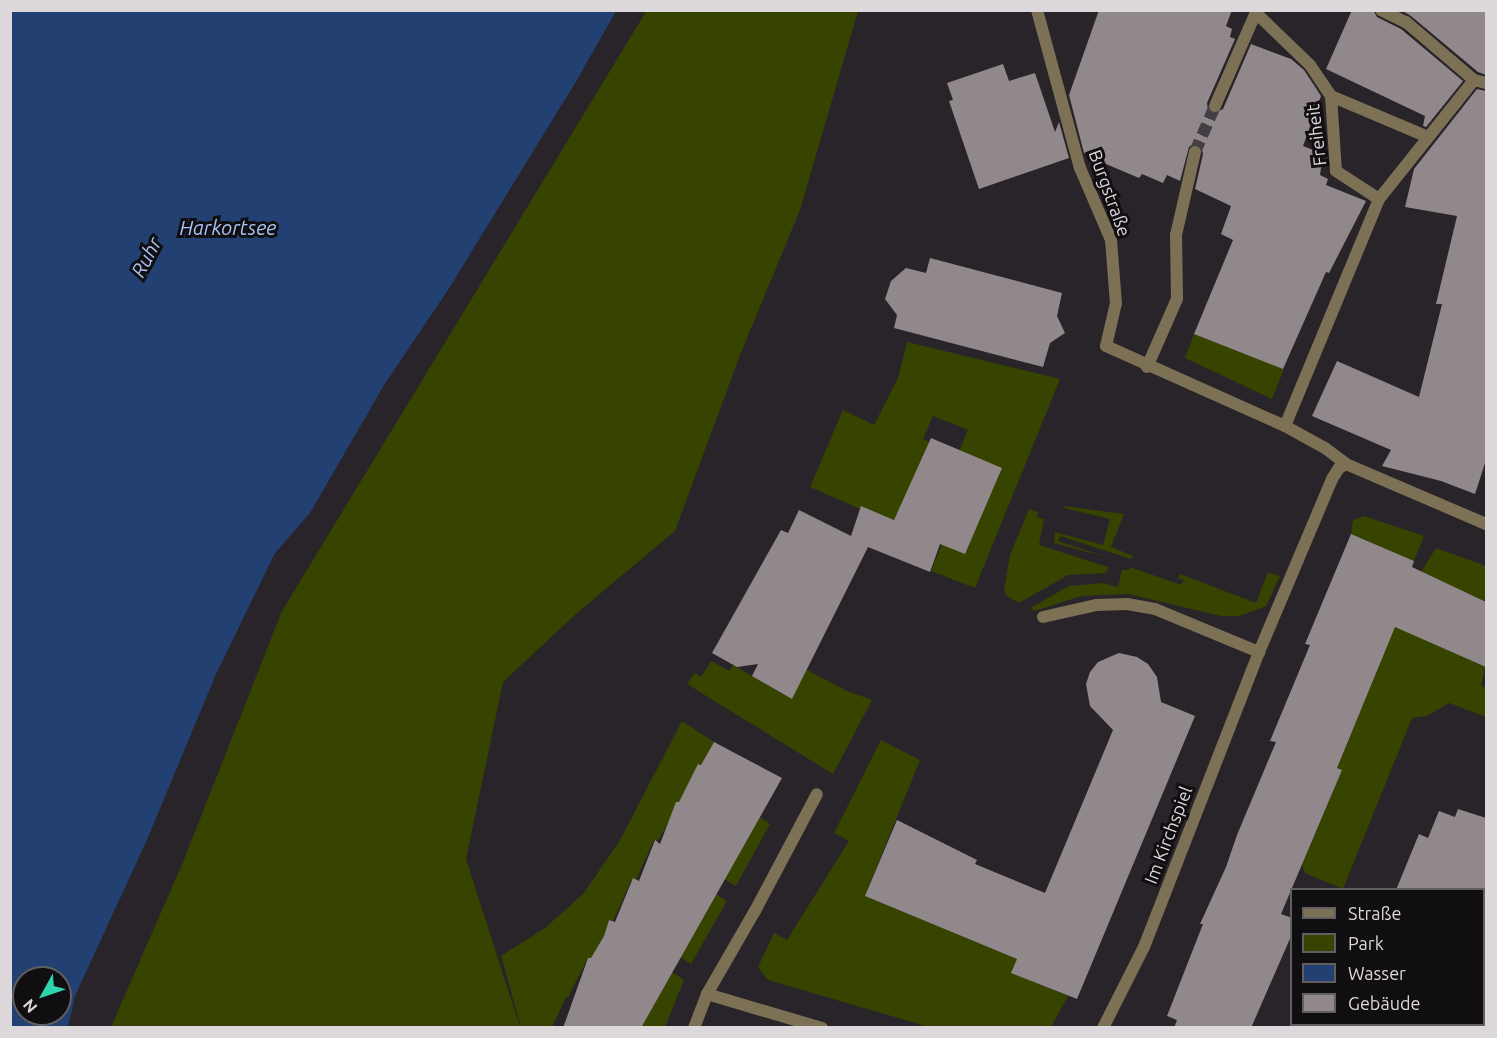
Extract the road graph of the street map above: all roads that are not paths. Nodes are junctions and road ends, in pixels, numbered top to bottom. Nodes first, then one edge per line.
1 (1036, 10) edge
2 (1381, 10) edge
3 (1260, 12) edge
4 (1473, 80) junction
5 (1486, 83) edge
6 (1330, 96) junction
7 (1215, 106) tunnel mouth
8 (1428, 137) junction
9 (1195, 152) tunnel mouth
10 (1379, 199) junction
11 (1147, 367) junction
12 (1285, 426) junction
13 (1346, 464) junction
14 (1486, 524) edge
15 (1043, 617) dead end
16 (1259, 652) junction
17 (817, 794) dead end
18 (706, 994) junction
19 (694, 1028) edge
20 (822, 1028) edge
21 (1103, 1028) edge

1 - 11 street, Burgstraße
2 - 4 street
3 - 6 street, Freiheit
3 - 7 street
4 - 5 street
4 - 8 street
6 - 8 street
6 - 10 street, Freiheit
8 - 10 street
9 - 11 street
10 - 12 street
11 - 12 street, Burgstraße
12 - 13 street, Burgstraße
13 - 14 street, Burgstraße
13 - 16 street, Im Kirchspiel
15 - 16 street
16 - 21 street, Im Kirchspiel
17 - 18 street
18 - 19 street
18 - 20 street

